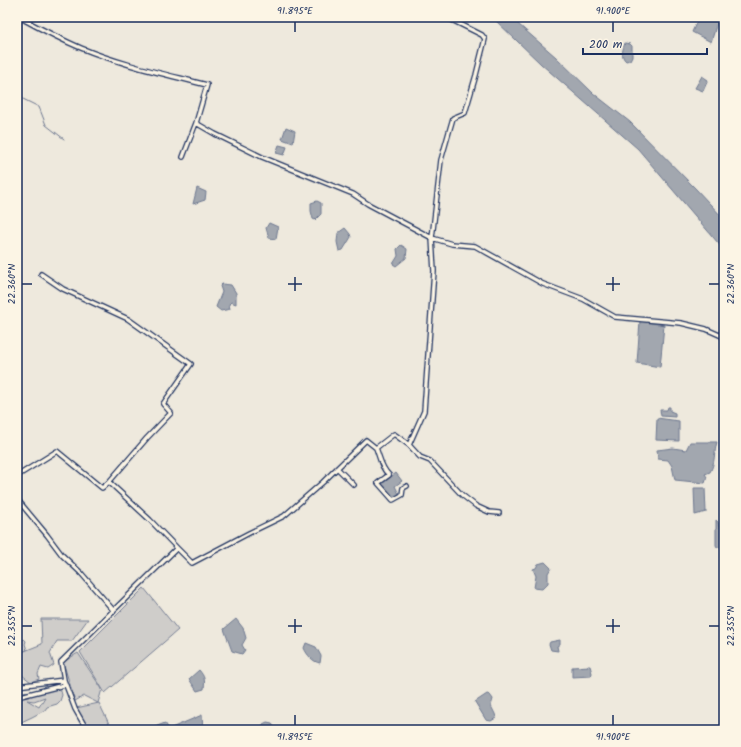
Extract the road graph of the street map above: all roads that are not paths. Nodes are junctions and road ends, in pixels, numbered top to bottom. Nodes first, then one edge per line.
1 (19, 17) edge
2 (444, 17) edge
3 (453, 18) edge
4 (196, 123) junction
5 (183, 157) dead end
6 (432, 238) junction
7 (40, 274) dead end
8 (724, 337) edge
9 (409, 445) junction
10 (376, 448) junction
11 (338, 468) junction
12 (17, 476) edge
13 (109, 482) junction
14 (354, 485) dead end
15 (407, 486) dead end
16 (17, 498) edge
17 (499, 514) dead end
18 (177, 548) junction
19 (114, 611) junction
20 (64, 680) junction
21 (17, 686) edge
22 (17, 696) edge
23 (87, 730) edge

1 - 4 street
2 - 3 street
3 - 6 street
4 - 5 street
4 - 6 street
6 - 8 street
6 - 9 street
7 - 13 street
9 - 10 street
9 - 17 street
10 - 11 street
10 - 15 street
11 - 14 street
11 - 18 street
12 - 13 street
13 - 18 street
16 - 19 street
18 - 19 street
19 - 20 street
20 - 21 street
20 - 22 street
20 - 23 street

